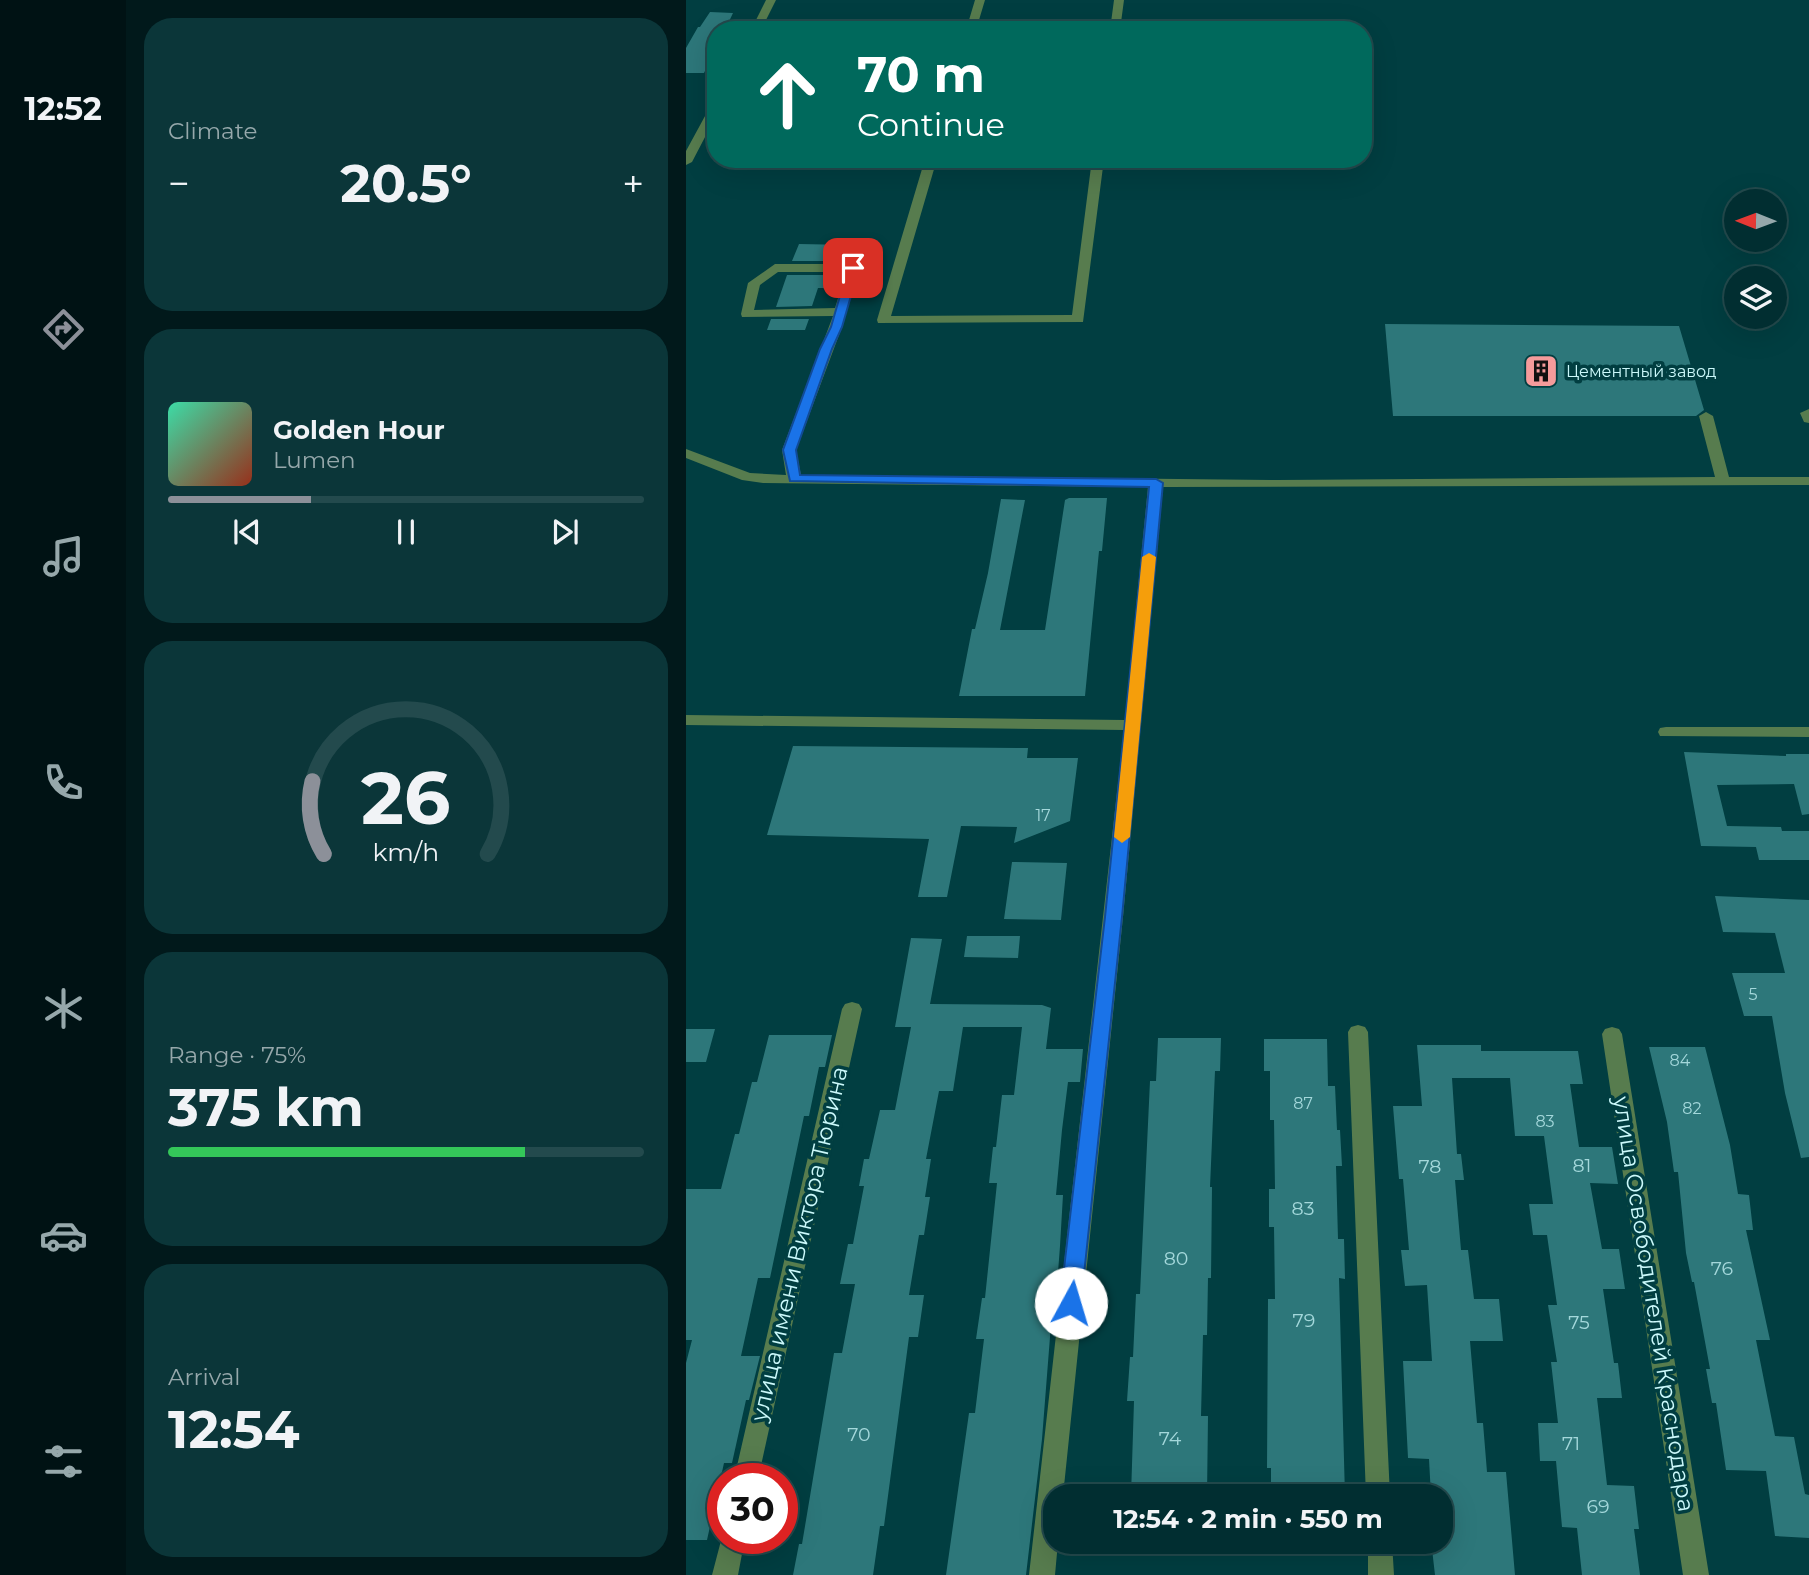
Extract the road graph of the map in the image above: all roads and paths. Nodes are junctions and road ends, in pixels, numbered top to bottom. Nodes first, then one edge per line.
1 (771, 0) edge
2 (980, 0) edge
3 (1119, 0) edge
4 (760, 21) edge
5 (974, 21) edge
6 (1116, 21) edge
7 (707, 122) edge
8 (686, 162) edge
9 (928, 168) edge
10 (1097, 168) edge
11 (840, 312) junction
12 (1706, 416) dead end
13 (686, 453) edge
14 (794, 478) junction
15 (1723, 480) junction
16 (1809, 481) edge
17 (1156, 483) junction
18 (686, 720) edge
19 (1133, 725) junction
20 (1666, 732) dead end
21 (1809, 732) edge
22 (852, 1009) dead end
23 (1358, 1032) dead end
24 (1612, 1034) dead end
25 (751, 1463) edge
26 (1377, 1484) edge
27 (730, 1554) edge
28 (1380, 1554) edge
29 (725, 1575) edge
30 (1042, 1575) edge
31 (1381, 1575) edge
32 (1696, 1575) edge

1 - 4 street
2 - 5 street
3 - 6 street
7 - 8 street
9 - 10 street
11 - 11 street
11 - 14 street
12 - 15 street
13 - 14 street
14 - 17 street
15 - 16 street
15 - 17 street
17 - 19 street
18 - 19 street
19 - 30 street
20 - 21 street
22 - 25 street, улица имени Виктора Тюрина
23 - 26 street
24 - 32 street, улица Освободителей Краснодара
27 - 29 street
28 - 31 street

